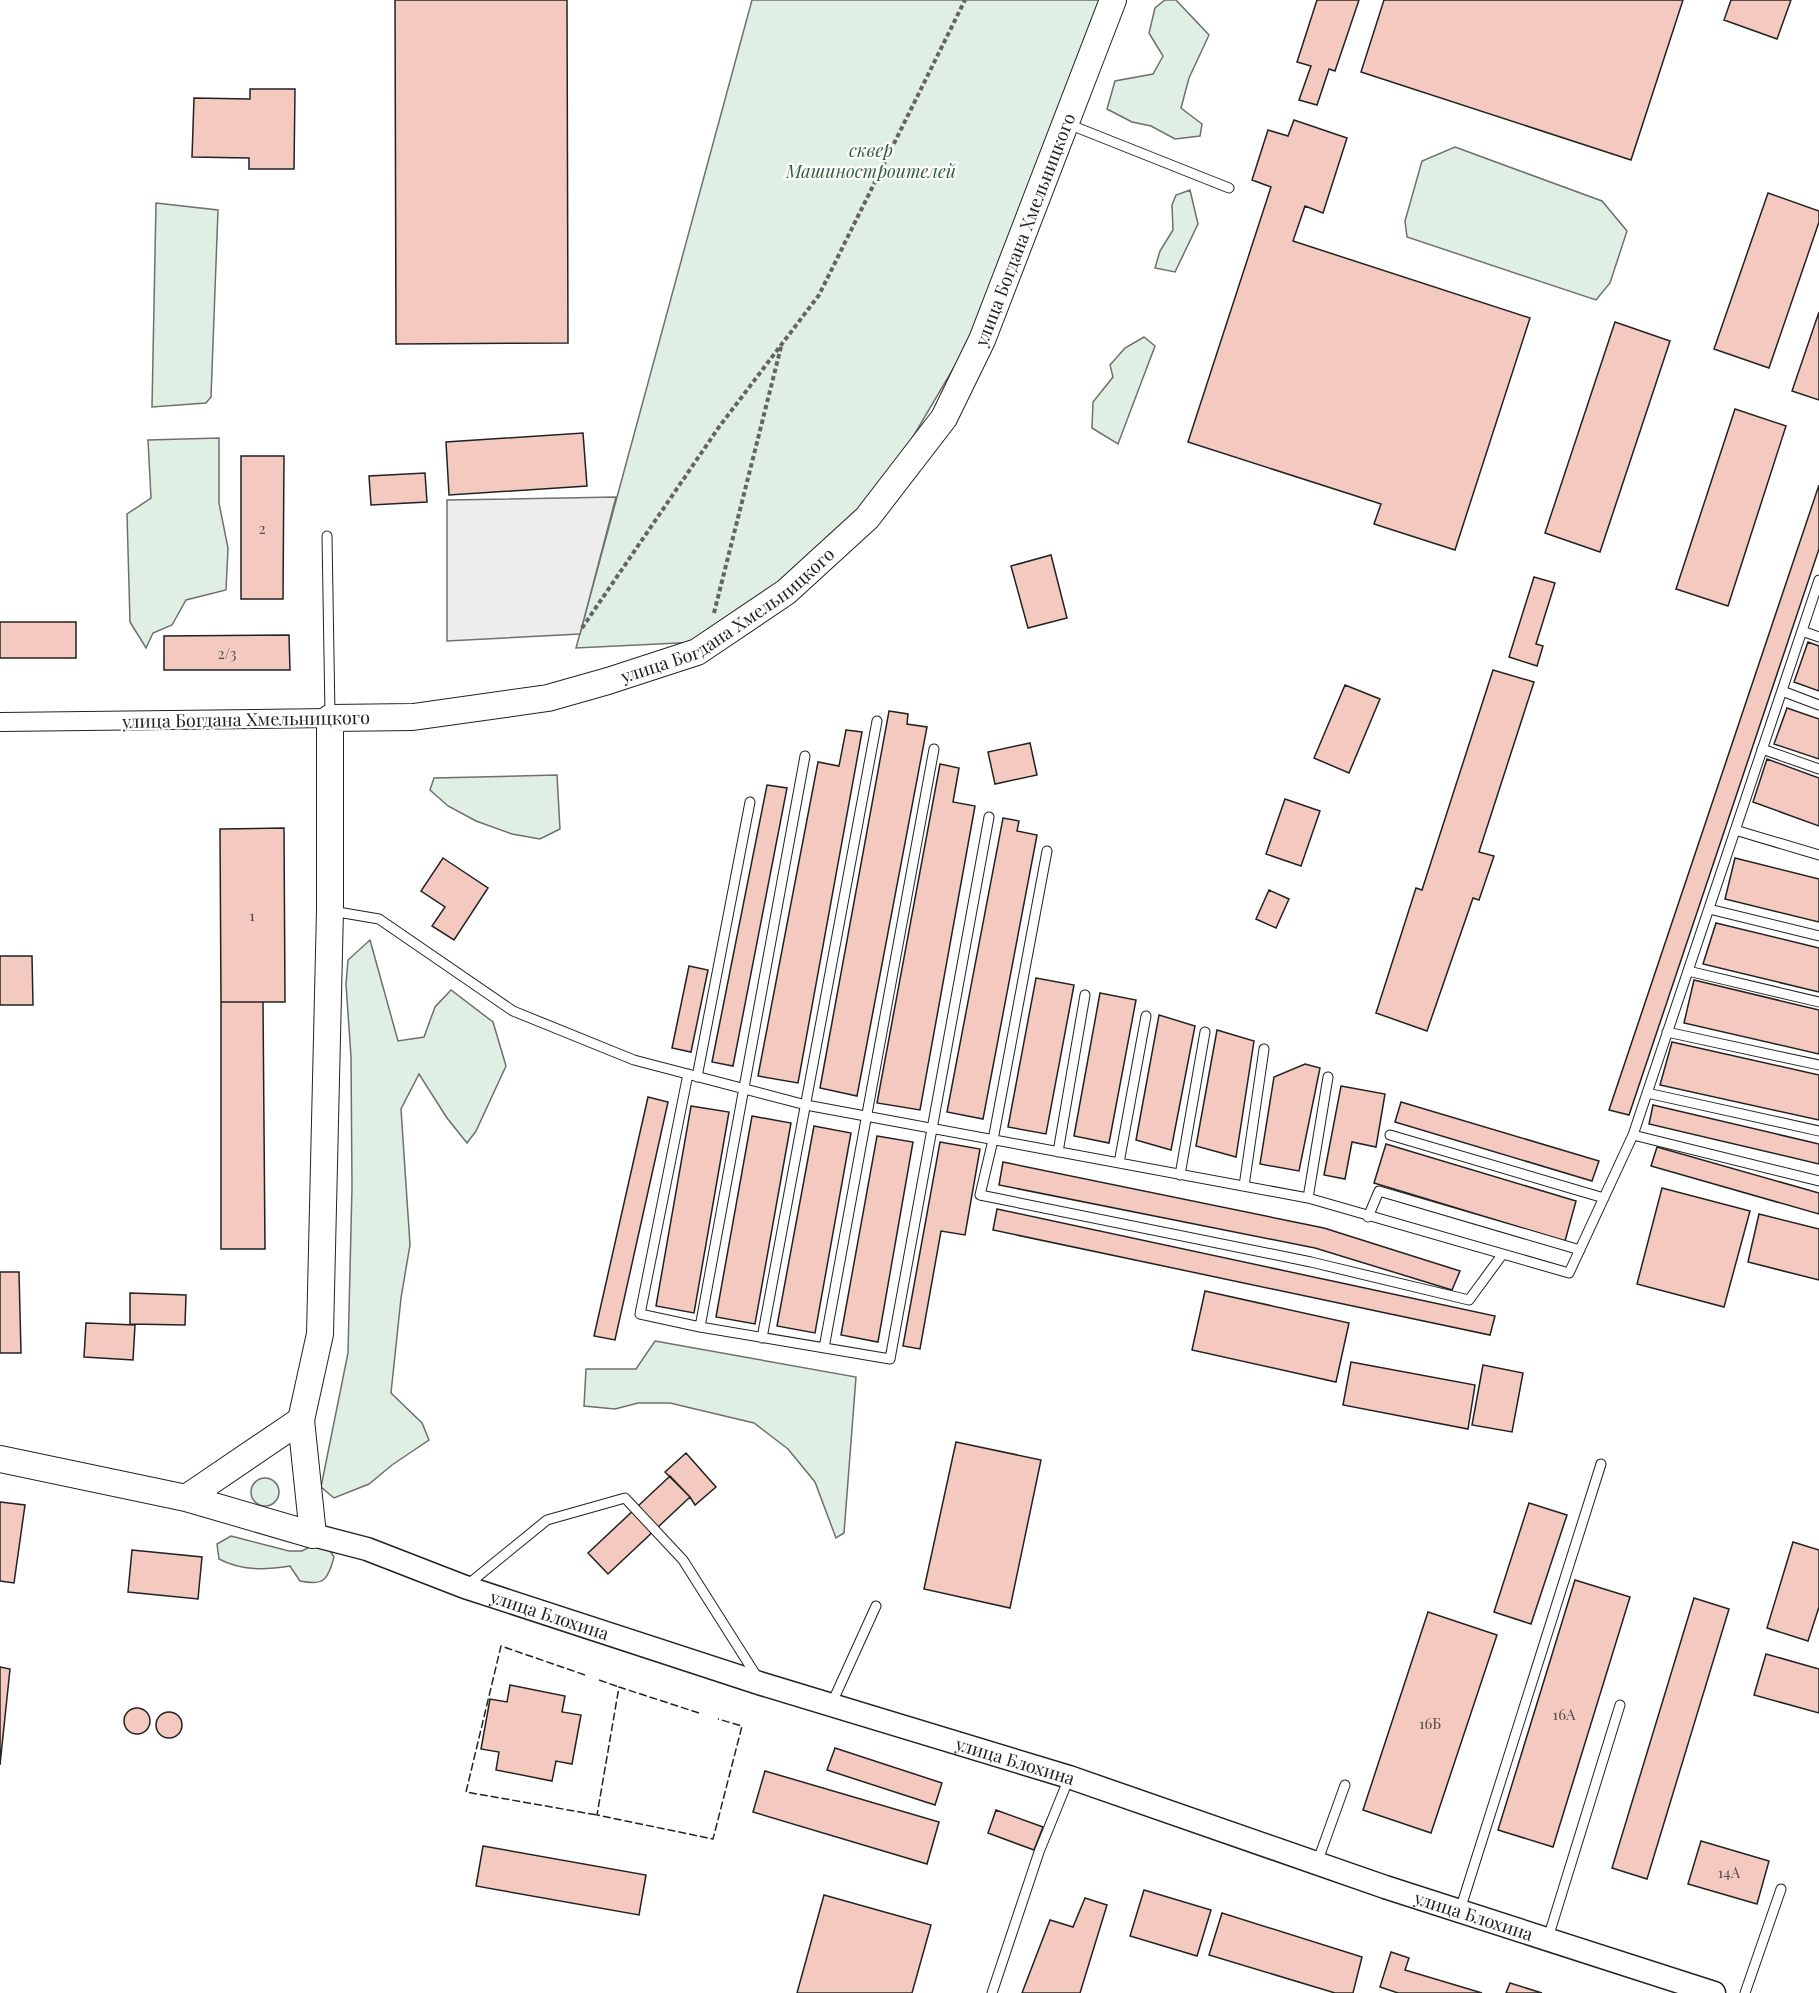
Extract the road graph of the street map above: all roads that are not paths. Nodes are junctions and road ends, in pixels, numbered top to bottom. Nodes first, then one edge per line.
1 (1113, 0) edge
2 (1066, 123) junction
3 (1228, 188) dead end
4 (327, 536) dead end
5 (1819, 580) edge
6 (1802, 631) junction
7 (1819, 637) edge
8 (1782, 691) junction
9 (1819, 705) edge
10 (330, 717) junction
11 (877, 721) dead end
12 (0, 722) edge
13 (934, 749) dead end
14 (1762, 749) junction
15 (805, 756) dead end
16 (1819, 769) edge
17 (750, 802) dead end
18 (989, 817) dead end
19 (1735, 830) junction
20 (1047, 851) dead end
21 (1819, 855) edge
22 (1708, 909) junction
23 (330, 910) junction
24 (1819, 936) edge
25 (1688, 971) junction
26 (1085, 995) dead end
27 (1819, 1002) edge
28 (1146, 1016) dead end
29 (1205, 1032) dead end
30 (1667, 1032) junction
31 (1264, 1049) dead end
32 (1819, 1065) edge
33 (692, 1075) junction
34 (1328, 1077) dead end
35 (743, 1089) junction
36 (1647, 1092) junction
37 (806, 1105) junction
38 (866, 1116) junction
39 (931, 1128) junction
40 (1819, 1131) edge
41 (1390, 1135) dead end
42 (1633, 1136) junction
43 (993, 1140) junction
44 (1058, 1152) junction
45 (1119, 1163) junction
46 (1180, 1175) junction
47 (1819, 1181) edge
48 (1244, 1186) junction
49 (1308, 1198) junction
50 (1604, 1198) junction
51 (1368, 1217) junction
52 (1580, 1250) junction
53 (1502, 1255) junction
54 (700, 1327) junction
55 (762, 1338) junction
56 (824, 1348) junction
57 (301, 1420) junction
58 (0, 1458) edge
59 (1601, 1464) dead end
60 (186, 1498) junction
61 (313, 1534) junction
62 (465, 1587) junction
63 (876, 1606) dead end
64 (762, 1684) junction
65 (831, 1705) junction
66 (1620, 1705) dead end
67 (1069, 1777) junction
68 (1345, 1785) dead end
69 (1317, 1863) junction
70 (1780, 1889) dead end
71 (1460, 1910) junction
72 (1548, 1939) junction
73 (993, 1993) edge
74 (1714, 1993) edge
75 (1745, 1993) edge

1 - 2 main road, улица Богдана Хмельницкого
2 - 3 lane
2 - 10 main road, улица Богдана Хмельницкого
4 - 10 lane
5 - 6 lane
6 - 7 lane
6 - 8 lane
8 - 9 lane
8 - 14 lane
10 - 12 street, улица Богдана Хмельницкого
10 - 23 main road
11 - 37 lane
13 - 38 lane
14 - 16 lane
14 - 19 lane
15 - 35 lane
17 - 33 lane
18 - 39 lane
19 - 21 lane
19 - 22 lane
20 - 43 lane
22 - 24 lane
22 - 25 lane
23 - 33 lane
23 - 57 main road
25 - 27 lane
25 - 30 lane
26 - 44 lane
28 - 45 lane
29 - 46 lane
30 - 32 lane
30 - 36 lane
31 - 48 lane
33 - 35 lane
33 - 54 lane
34 - 49 lane
35 - 37 lane
35 - 54 lane
36 - 40 lane
36 - 42 lane
37 - 38 lane
37 - 55 lane
38 - 39 lane
38 - 56 lane
39 - 43 lane
39 - 56 lane
41 - 50 lane
42 - 47 lane
42 - 50 lane
43 - 44 lane
43 - 53 lane
44 - 45 lane
45 - 46 lane
46 - 48 lane
48 - 49 lane
49 - 51 lane
50 - 52 lane
51 - 52 lane
51 - 53 lane
52 - 53 lane
54 - 55 lane
55 - 56 lane
57 - 60 main road
57 - 61 main road
58 - 60 main road, улица Блохина
59 - 71 lane
60 - 61 main road, улица Блохина
61 - 62 street, улица Блохина
62 - 64 street, улица Блохина
62 - 64 lane
63 - 65 lane
64 - 65 street, улица Блохина
65 - 67 street, улица Блохина
66 - 72 lane
67 - 69 street, улица Блохина
67 - 73 lane
68 - 69 lane
69 - 71 street, улица Блохина
70 - 75 lane
71 - 72 street, улица Блохина
72 - 74 street, улица Блохина

